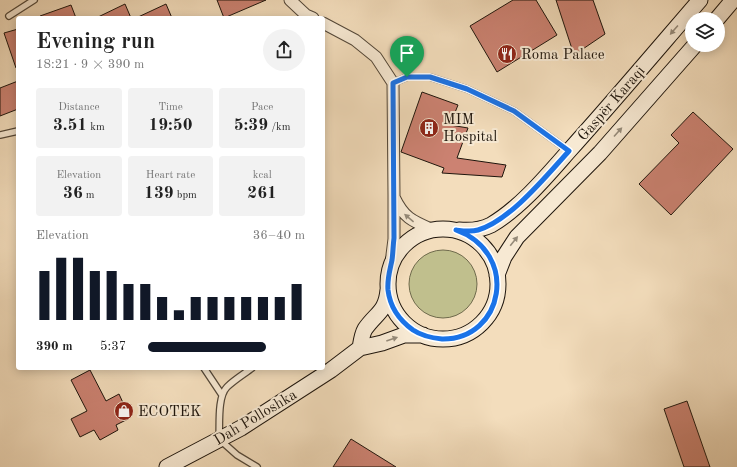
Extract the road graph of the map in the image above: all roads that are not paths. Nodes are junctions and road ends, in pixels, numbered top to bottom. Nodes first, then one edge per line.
1 (34, 0) edge
2 (290, 0) edge
3 (700, 0) edge
4 (733, 0) edge
5 (723, 12) edge
6 (8, 16) dead end
7 (305, 16) edge
8 (325, 24) edge
9 (689, 52) edge
10 (393, 83) junction
11 (16, 131) edge
12 (0, 135) edge
13 (569, 151) junction
14 (394, 196) junction
15 (433, 230) junction
16 (456, 230) junction
17 (391, 263) junction
18 (497, 275) junction
19 (388, 289) junction
20 (426, 336) junction
21 (360, 348) junction
22 (205, 370) edge
23 (249, 370) edge
24 (222, 395) junction
25 (219, 439) junction
26 (167, 467) edge
27 (257, 467) edge

1 - 6 lane
2 - 7 street
3 -> 13 main road, Gaspër Karaqi
4 - 5 main road
8 - 10 street
18 -> 9 main road, Gaspër Karaqi
10 - 13 lane
10 - 14 street
11 - 12 lane
13 - 16 main road, Gaspër Karaqi
15 -> 14 street
14 - 17 street
15 - 16 main road
15 - 17 main road
16 - 18 main road
17 - 19 main road
18 - 20 main road
19 - 20 main road
19 - 21 main road
21 -> 20 main road, Dah Polloshka
21 - 25 main road, Dah Polloshka
22 - 24 lane
23 - 24 lane
24 - 25 lane
25 - 26 main road, Dah Polloshka
25 - 27 lane

